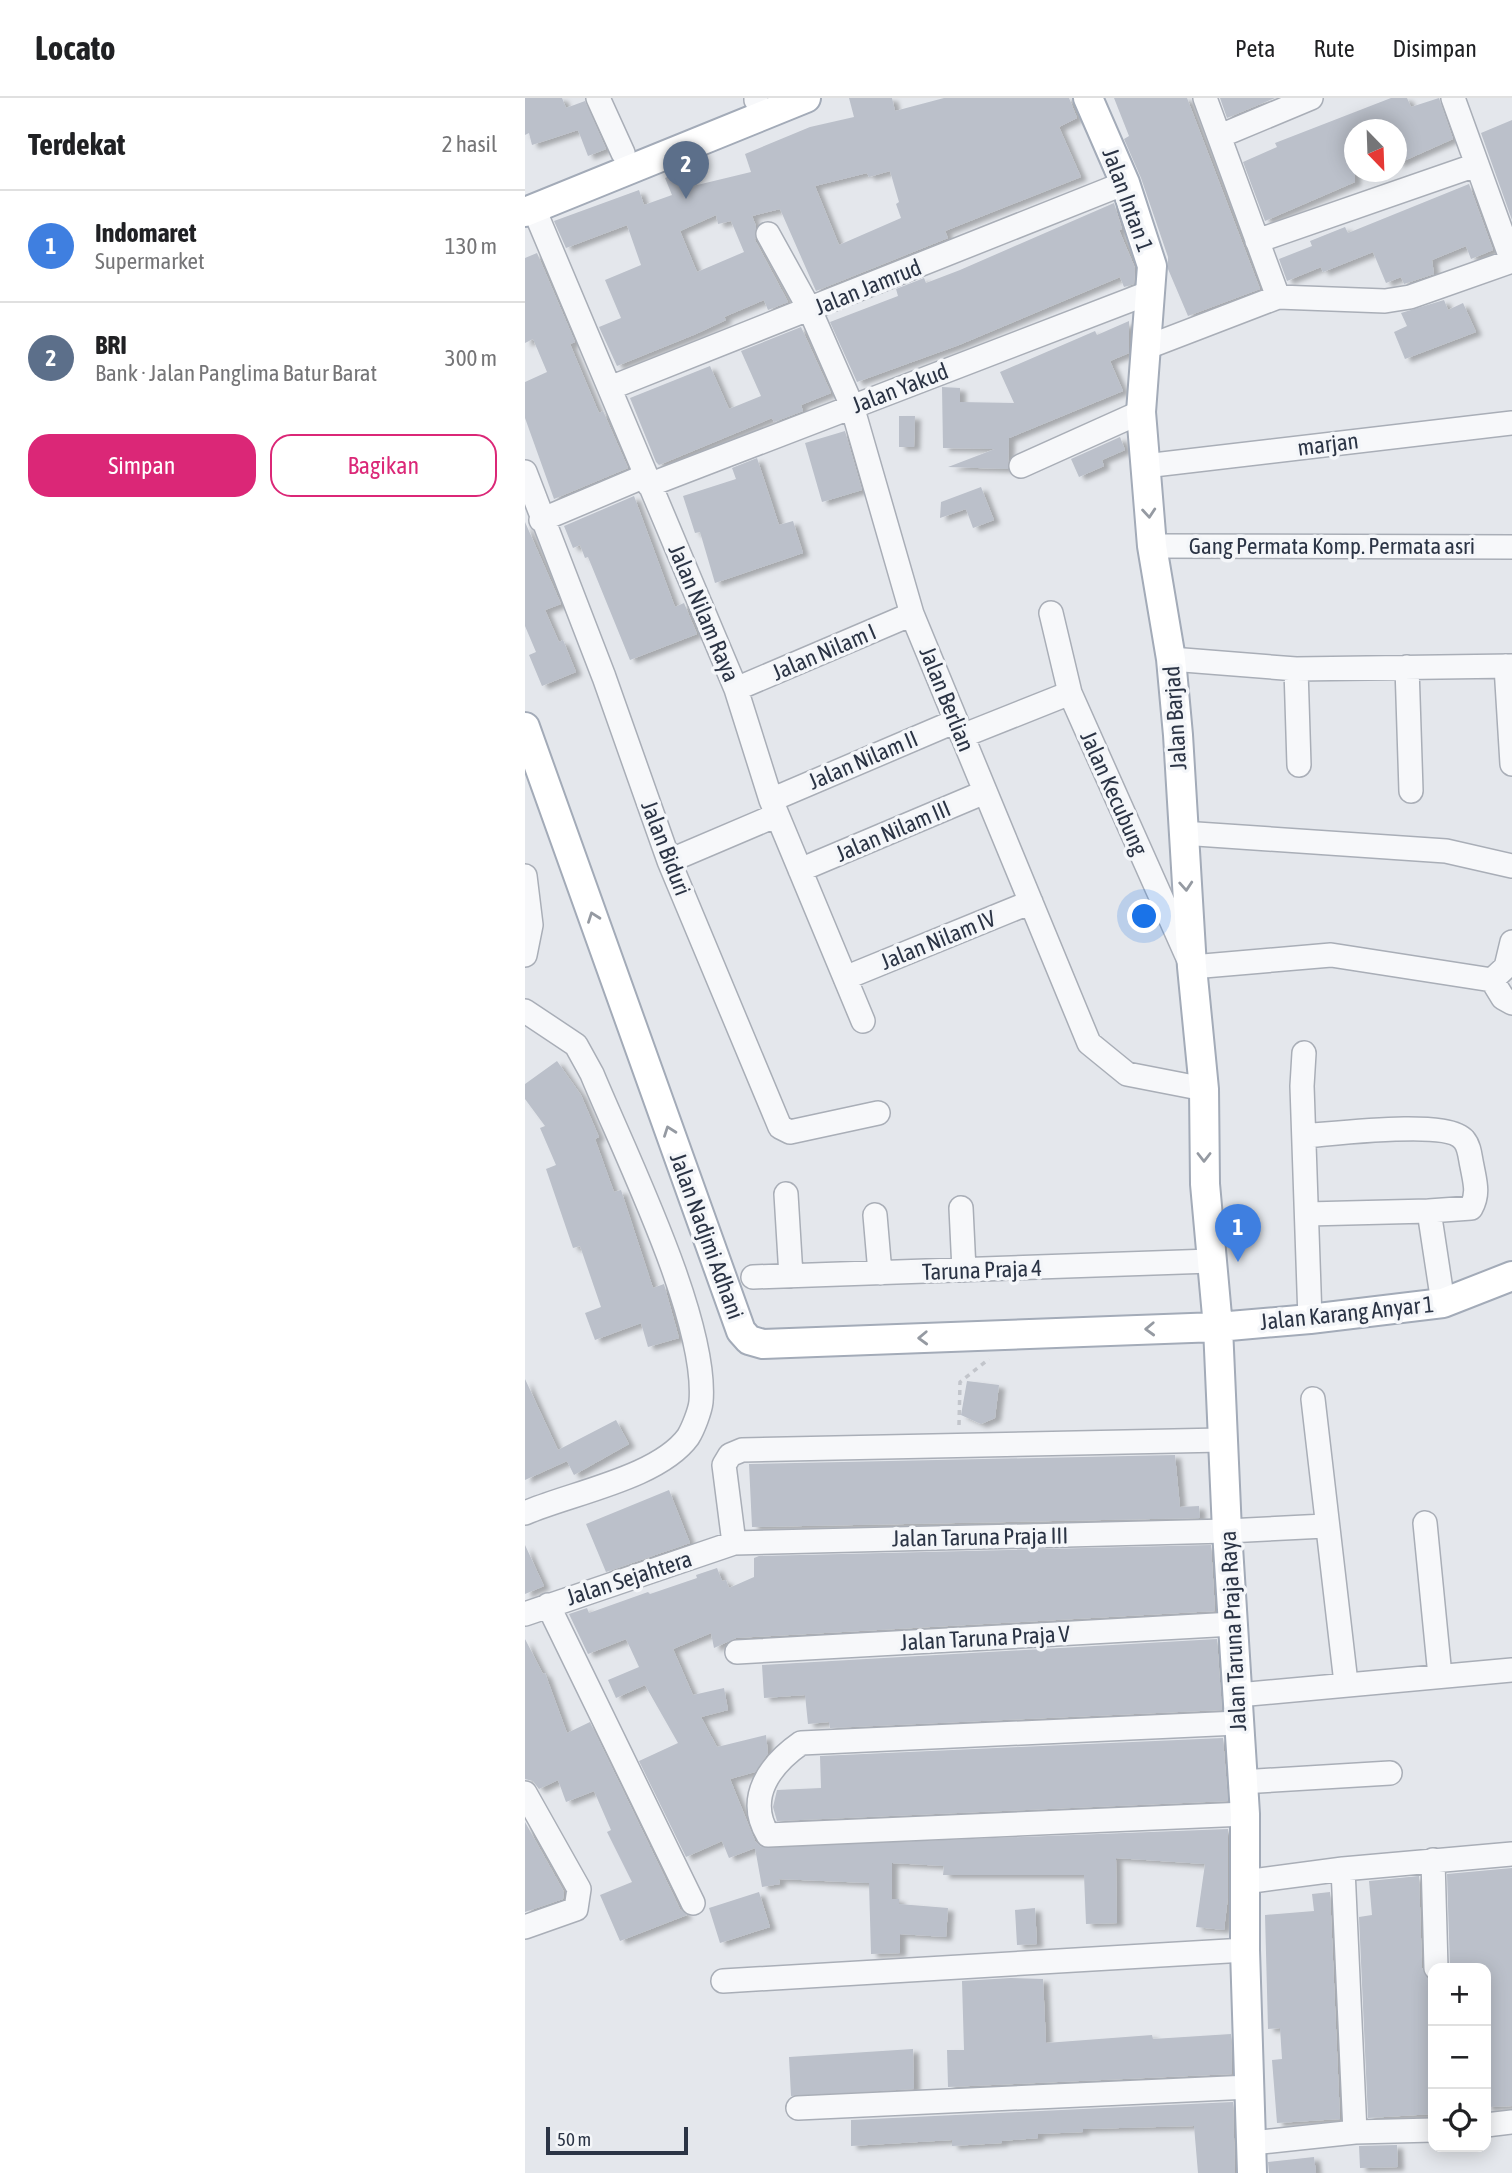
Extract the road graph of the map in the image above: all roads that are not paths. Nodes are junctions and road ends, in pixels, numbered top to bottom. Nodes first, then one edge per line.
1 (598, 98) edge
2 (806, 98) edge
3 (1089, 98) edge
4 (1205, 98) edge
5 (1311, 98) edge
6 (1453, 98) edge
7 (758, 99) edge
8 (1220, 136) junction
9 (623, 153) junction
10 (1476, 165) junction
11 (1125, 183) junction
12 (528, 204) edge
13 (1503, 211) edge
14 (768, 233) dead end
15 (1257, 241) junction
16 (1512, 261) edge
17 (1151, 292) junction
18 (1278, 297) junction
19 (810, 310) junction
20 (1145, 348) junction
21 (610, 388) junction
22 (852, 405) junction
23 (1141, 412) junction
24 (1512, 423) edge
25 (1021, 466) dead end
26 (1145, 466) junction
27 (525, 472) edge
28 (647, 480) junction
29 (541, 520) junction
30 (1152, 545) junction
31 (1512, 547) edge
32 (1051, 613) dead end
33 (912, 614) junction
34 (1171, 659) junction
35 (1509, 666) edge
36 (1407, 667) junction
37 (1296, 669) junction
38 (736, 689) junction
39 (1070, 694) junction
40 (525, 727) edge
41 (959, 728) junction
42 (1512, 764) edge
43 (1299, 765) dead end
44 (1411, 791) dead end
45 (985, 792) junction
46 (774, 808) junction
47 (1182, 832) junction
48 (669, 861) junction
49 (1512, 866) edge
50 (800, 870) junction
51 (525, 876) edge
52 (1031, 902) junction
53 (1512, 942) edge
54 (525, 955) edge
55 (1192, 967) junction
56 (845, 978) junction
57 (1492, 980) junction
58 (1512, 1003) edge
59 (525, 1010) edge
60 (863, 1021) dead end
61 (1304, 1053) dead end
62 (1204, 1089) junction
63 (878, 1113) dead end
64 (1304, 1136) junction
65 (786, 1194) dead end
66 (961, 1208) dead end
67 (1429, 1211) junction
68 (1307, 1214) junction
69 (875, 1215) dead end
70 (1211, 1261) junction
71 (964, 1270) junction
72 (880, 1273) junction
73 (792, 1276) junction
74 (1512, 1276) edge
75 (753, 1278) dead end
76 (1443, 1303) junction
77 (1310, 1320) junction
78 (1218, 1327) junction
79 (1313, 1399) dead end
80 (1222, 1440) junction
81 (526, 1510) edge
82 (1425, 1523) dead end
83 (1325, 1526) junction
84 (1227, 1531) junction
85 (734, 1543) junction
86 (548, 1605) junction
87 (525, 1614) edge
88 (1233, 1624) junction
89 (737, 1652) dead end
90 (1512, 1670) edge
91 (1440, 1676) junction
92 (1346, 1683) junction
93 (1238, 1695) junction
94 (1238, 1723) junction
95 (1390, 1773) dead end
96 (1241, 1782) junction
97 (528, 1804) edge
98 (1245, 1814) junction
99 (1512, 1854) edge
100 (1433, 1860) junction
101 (1343, 1869) junction
102 (1245, 1882) junction
103 (694, 1903) dead end
104 (525, 1927) edge
105 (1245, 1950) junction
106 (1436, 1963) edge
107 (723, 1981) dead end
108 (1251, 2087) junction
109 (798, 2108) dead end
110 (1512, 2122) edge
111 (1491, 2124) edge
112 (1428, 2130) edge
113 (1355, 2132) junction
114 (1252, 2143) junction
115 (1252, 2173) edge

1 - 9 street
2 - 12 main road
3 - 11 main road, Jalan Intan 1
4 - 8 street
5 - 8 street
6 - 10 street
7 - 9 main road
8 - 15 street
9 - 12 main road
10 - 13 street
10 - 15 street
11 - 17 main road, Jalan Intan 1
11 - 19 street, Jalan Jamrud
12 - 21 street, Jalan Nilam Raya
13 - 16 street
14 - 19 street, Jalan Berlian
15 - 18 street
16 - 18 street
17 - 20 main road, Jalan Intan 1
17 - 22 street, Jalan Yakud
18 - 20 street
19 - 21 street, Jalan Jamrud
19 - 22 street, Jalan Berlian
20 - 23 main road, Jalan Barjad
21 - 28 street, Jalan Nilam Raya
22 - 28 street, Jalan Yakud
22 - 33 street, Jalan Berlian
23 - 25 street
23 - 26 main road, Jalan Barjad
24 - 26 street, marjan
26 -> 30 main road, Jalan Barjad
27 - 29 street, Jalan Biduri
28 - 29 street, Jalan Yakud
28 - 38 street, Jalan Nilam Raya
29 - 48 street, Jalan Biduri
30 - 31 street, Gang Permata Komp. Permata asri
30 - 34 main road, Jalan Barjad
32 - 39 street, Jalan Kecubung
33 - 38 street, Jalan Nilam I
33 - 41 street, Jalan Berlian
34 - 37 street
34 - 47 main road, Jalan Barjad
35 - 36 street
35 - 42 street
36 - 37 street
36 - 44 street
37 - 43 street
38 - 46 street, Jalan Nilam Raya
39 - 41 street, Jalan Nilam II
39 - 55 street, Jalan Kecubung
78 -> 40 main road, Jalan Nadjmi Adhani
41 - 45 street, Jalan Berlian
41 - 46 street, Jalan Nilam II
45 - 50 street, Jalan Nilam III
45 - 52 street, Jalan Berlian
46 - 48 street, Jalan Nilam II
46 - 50 street, Jalan Nilam Raya
47 - 49 street
47 -> 55 main road, Jalan Barjad
48 - 63 street, Jalan Biduri
50 - 56 street, Jalan Nilam Raya
51 - 54 street
52 - 56 street, Jalan Nilam IV
52 - 62 street, Jalan Berlian
53 - 57 street
55 - 57 street
55 - 62 main road, Jalan Barjad
56 - 60 street, Jalan Nilam Raya
57 - 58 street
59 - 81 street
61 - 64 street
62 -> 70 main road, Jalan Taruna Praja Raya
64 - 67 street
64 - 68 street
65 - 73 street
66 - 71 street
67 - 68 street
67 - 76 street
68 - 77 street
69 - 72 street
70 - 71 street, Taruna Praja 4
70 - 78 main road, Jalan Taruna Praja Raya
71 - 72 street, Taruna Praja 4
72 - 73 street, Taruna Praja 4
73 - 75 street, Taruna Praja 4
74 - 76 main road, Jalan Karang Anyar 1
76 - 77 main road, Jalan Karang Anyar 1
77 - 78 main road, Jalan Karang Anyar 1
78 - 80 main road, Jalan Taruna Praja Raya
79 - 83 street
80 - 84 main road, Jalan Taruna Praja Raya
80 - 85 street
82 - 91 street
83 - 84 street, Jalan Taruna Praja III
83 - 92 street
84 - 85 street, Jalan Taruna Praja III
84 - 88 main road, Jalan Taruna Praja Raya
85 - 86 street, Jalan Sejahtera
86 - 87 street, Jalan Sejahtera
86 - 103 street
88 - 89 street, Jalan Taruna Praja V
88 - 93 main road, Jalan Taruna Praja Raya
90 - 91 street
91 - 92 street
92 - 93 street
93 - 94 main road, Jalan Taruna Praja Raya
94 - 96 main road, Jalan Taruna Praja Raya
94 - 98 street
95 - 96 street
96 - 98 main road, Jalan Taruna Praja Raya
97 - 104 street
98 - 102 main road, Jalan Taruna Praja Raya
99 - 100 street
100 - 101 street
100 - 106 street
101 - 102 street
101 - 113 street
102 - 105 main road, Jalan Taruna Praja Raya
105 - 107 street
105 - 108 main road, Jalan Taruna Praja Raya
108 - 109 street
108 - 114 main road, Jalan Taruna Praja Raya
110 - 111 street
112 - 113 street
113 - 114 street
114 - 115 main road, Jalan Taruna Praja Raya

